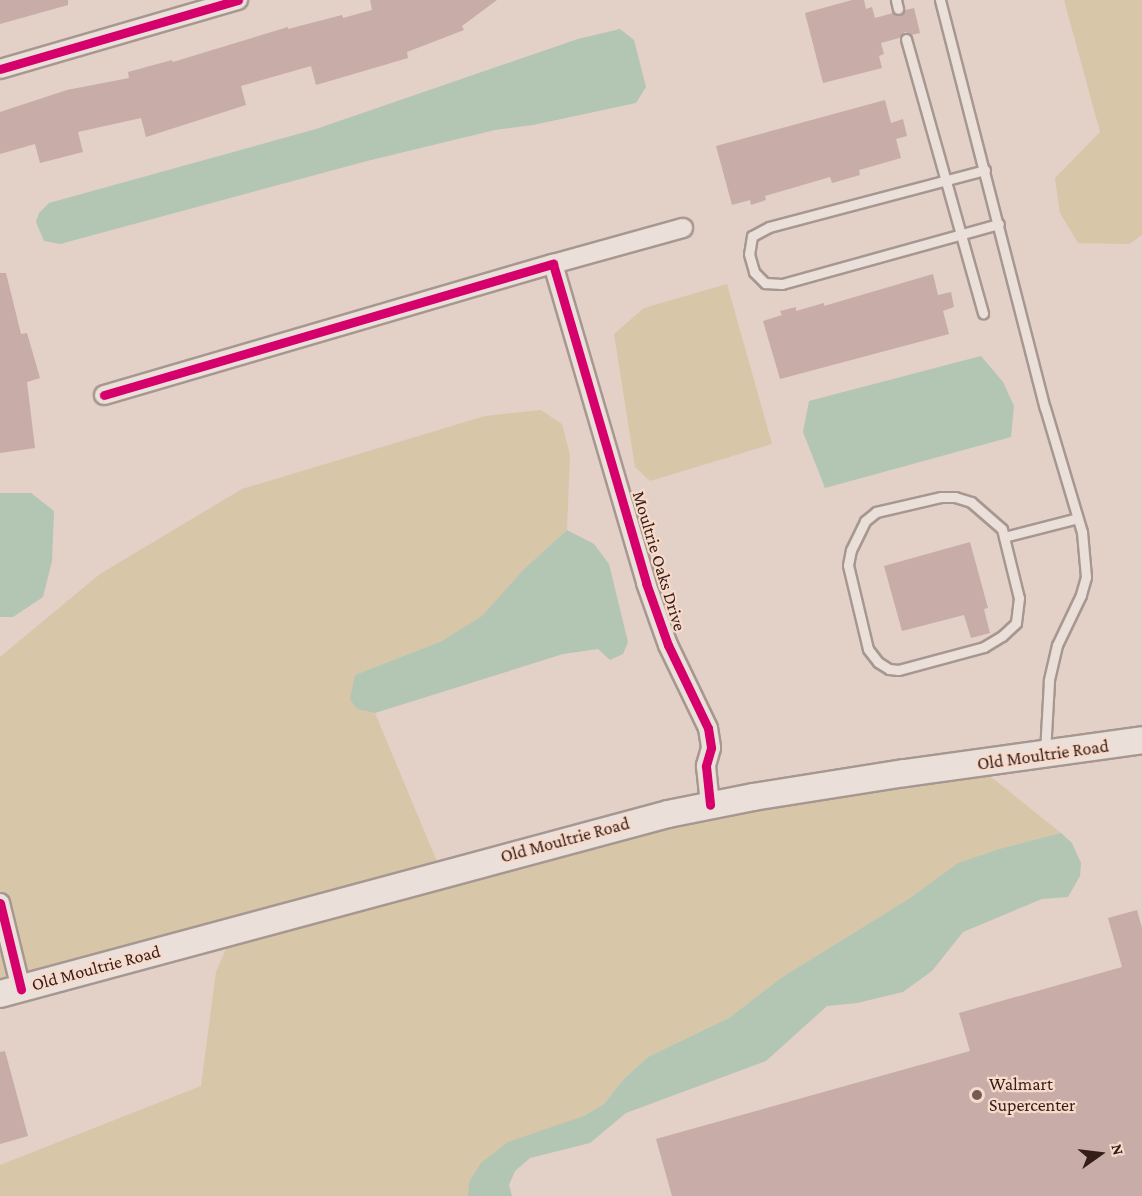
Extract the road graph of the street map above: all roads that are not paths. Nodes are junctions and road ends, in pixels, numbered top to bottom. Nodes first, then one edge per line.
1 (238, 0) edge
2 (940, 0) edge
3 (906, 39) dead end
4 (0, 69) edge
5 (985, 170) junction
6 (946, 181) junction
7 (999, 224) junction
8 (683, 228) dead end
9 (961, 234) junction
10 (553, 264) junction
11 (983, 313) dead end
12 (104, 395) dead end
13 (1078, 518) junction
14 (1004, 537) junction
15 (1142, 740) edge
16 (1045, 755) junction
17 (710, 805) junction
18 (0, 903) edge
19 (10, 991) edge

1 - 4 street
2 - 5 lane
3 - 6 lane
5 - 6 lane
5 - 7 lane
6 - 9 lane
6 - 9 lane
7 - 9 lane
7 - 13 lane
8 - 10 street
9 - 11 lane
10 - 12 street
10 - 17 street, Moultrie Oaks Drive
13 - 14 lane
13 - 16 lane
14 - 14 lane
15 - 16 main road, Old Moultrie Road
16 - 17 main road, Old Moultrie Road
17 - 19 main road, Old Moultrie Road
18 - 19 street

